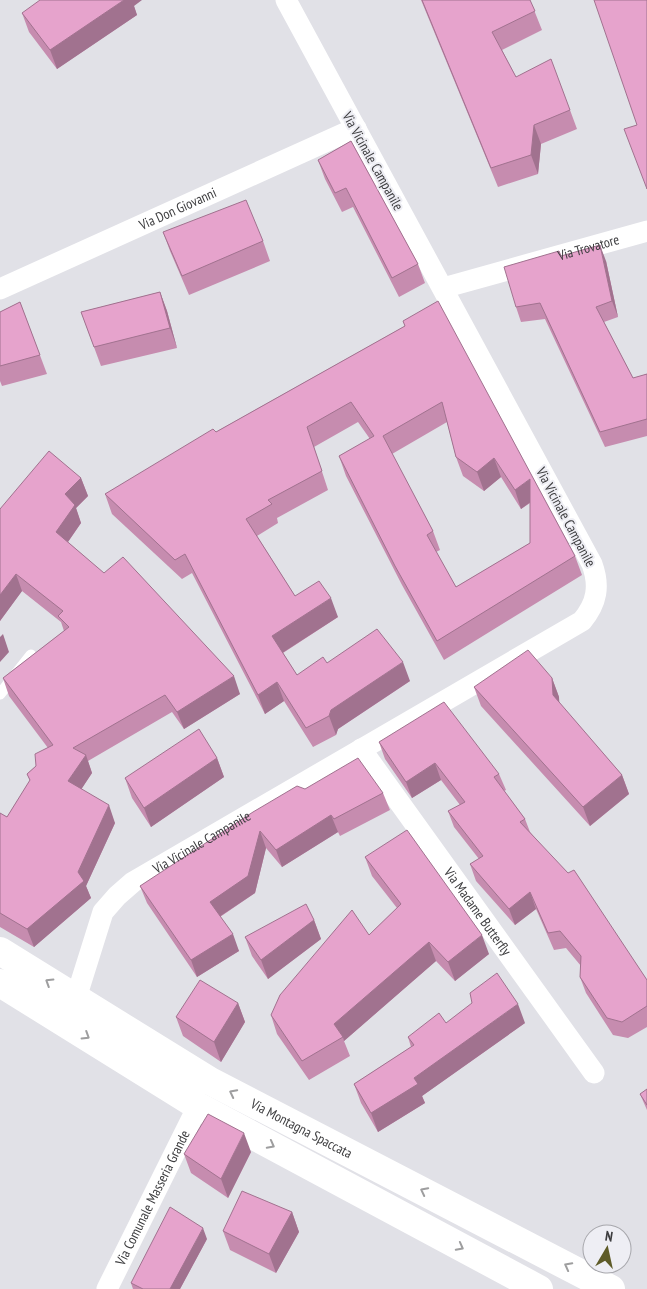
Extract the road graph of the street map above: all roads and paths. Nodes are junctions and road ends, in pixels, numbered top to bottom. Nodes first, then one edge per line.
1 (286, 0) edge
2 (356, 128) junction
3 (647, 231) edge
4 (442, 288) junction
5 (0, 289) edge
6 (31, 655) edge
7 (0, 694) edge
8 (361, 749) junction
9 (0, 951) edge
10 (0, 982) edge
11 (76, 998) junction
12 (594, 1073) dead end
13 (198, 1106) junction
14 (107, 1289) edge
15 (539, 1289) edge
16 (611, 1289) edge

1 - 2 street, Via Vicinale Campanile
2 - 4 street, Via Vicinale Campanile
2 - 5 street, Via Don Giovanni
3 - 4 street, Via Trovatore
4 - 8 street, Via Vicinale Campanile
6 - 7 lane
8 - 11 street, Via Vicinale Campanile
8 - 12 street, Via Madame Butterfly
11 -> 9 main road, Via Montagna Spaccata
10 -> 13 main road, Via Montagna Spaccata
16 -> 11 main road, Via Montagna Spaccata
13 - 14 street, Via Comunale Masseria Grande
13 -> 15 main road, Via Montagna Spaccata

